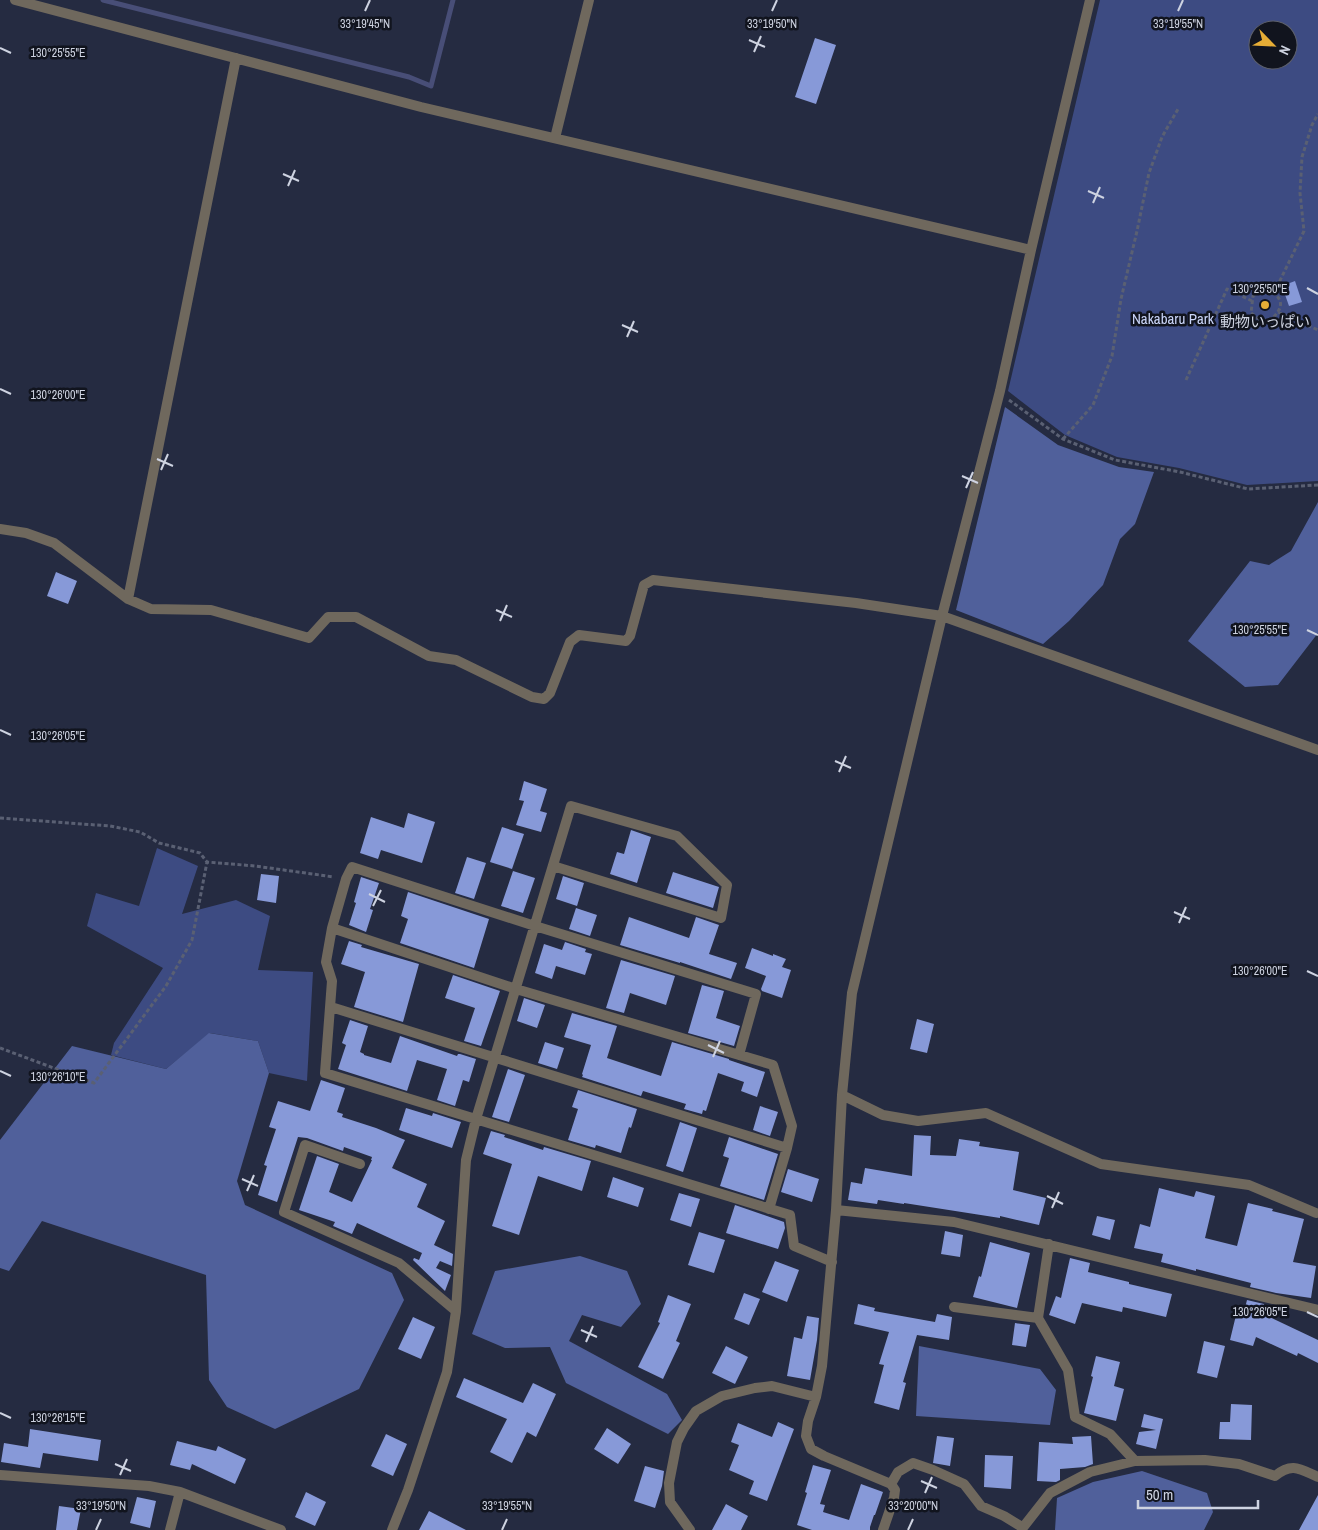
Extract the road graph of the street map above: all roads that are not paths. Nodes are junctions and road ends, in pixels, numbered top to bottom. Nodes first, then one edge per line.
1 (15, 0) edge
2 (589, 0) edge
3 (1090, 0) edge
4 (236, 58) junction
5 (555, 138) junction
6 (1031, 250) junction
7 (0, 529) edge
8 (128, 599) junction
9 (942, 616) junction
10 (1318, 750) edge
11 (553, 866) junction
12 (535, 926) junction
13 (332, 928) junction
14 (516, 989) junction
15 (331, 1006) junction
16 (739, 1055) junction
17 (495, 1058) junction
18 (842, 1095) junction
19 (476, 1119) junction
20 (787, 1148) junction
21 (360, 1164) dead end
22 (769, 1209) junction
23 (836, 1210) junction
24 (1317, 1214) edge
25 (1049, 1244) junction
26 (832, 1262) junction
27 (954, 1307) dead end
28 (1318, 1310) edge
29 (456, 1311) junction
30 (1038, 1318) junction
31 (816, 1397) junction
32 (1135, 1461) junction
33 (0, 1475) edge
34 (1318, 1477) edge
35 (891, 1484) junction
36 (180, 1492) junction
37 (1022, 1528) edge
38 (170, 1530) edge
39 (281, 1530) edge
40 (392, 1530) edge
41 (690, 1530) edge
42 (883, 1530) edge

1 - 4 street
2 - 5 street
3 - 6 street
4 - 5 street
4 - 8 street
5 - 6 street
6 - 9 street
7 - 8 street
8 - 9 street
9 - 10 street
9 - 18 street
11 - 11 street
11 - 12 street
12 - 13 street
12 - 14 street
12 - 16 street
13 - 14 street
13 - 15 street
14 - 16 street
14 - 17 street
15 - 17 street
15 - 19 street
16 - 20 street
17 - 19 street
17 - 20 street
18 - 23 street
18 - 24 street
19 - 22 street
19 - 29 street
20 - 22 street
21 - 29 street
22 - 26 street
23 - 25 street
23 - 26 street
25 - 28 street
25 - 30 street
26 - 31 street
27 - 30 street
29 - 40 street
30 - 32 street
31 - 35 street
31 - 41 street
32 - 34 street
32 - 37 street
33 - 36 street
35 - 37 street
35 - 42 street
36 - 38 street
36 - 39 street

